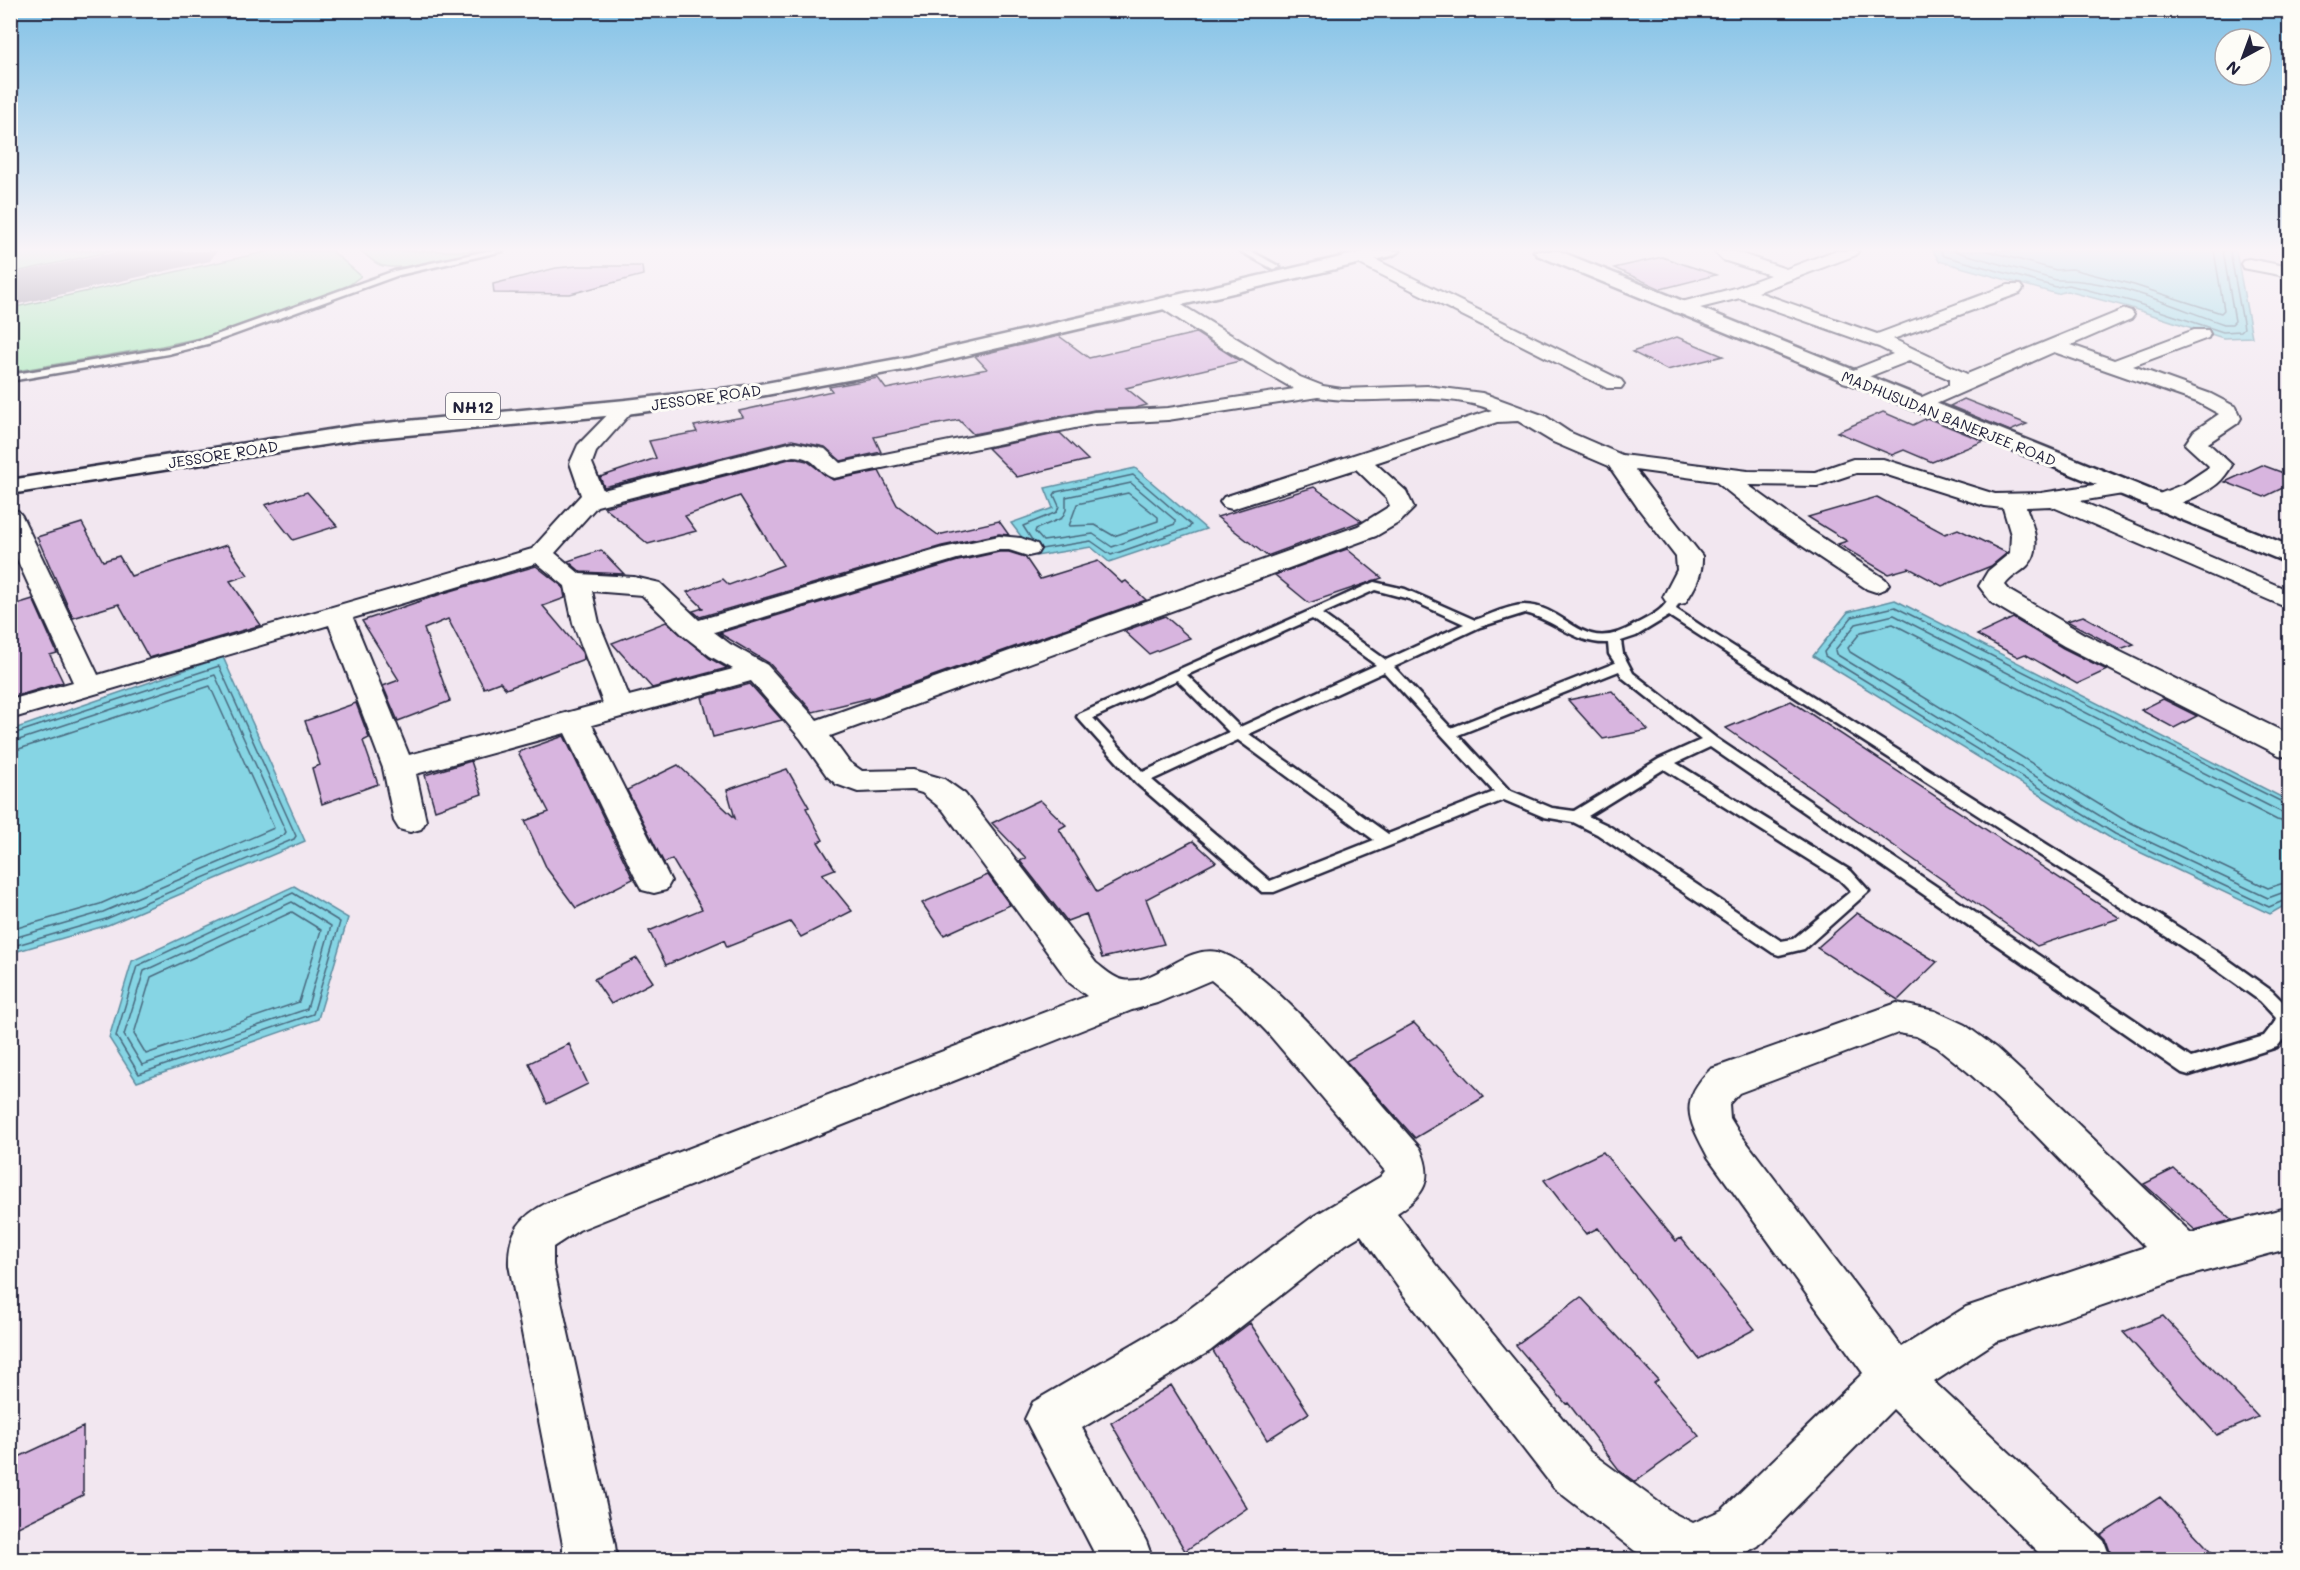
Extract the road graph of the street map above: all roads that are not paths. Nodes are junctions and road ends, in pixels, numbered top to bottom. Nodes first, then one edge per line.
1 (255, 324) edge
2 (1020, 324) edge
3 (1075, 324) edge
4 (1199, 324) edge
5 (1495, 324) edge
6 (1720, 324) edge
7 (1833, 324) edge
8 (1914, 324) edge
9 (2103, 324) edge
10 (2201, 334) dead end
11 (1886, 343) junction
12 (2054, 345) junction
13 (1907, 355) junction
14 (2115, 366) junction
15 (10, 378) edge
16 (1850, 378) junction
17 (1614, 384) dead end
18 (1961, 384) junction
19 (1318, 391) junction
20 (1920, 405) junction
21 (626, 407) junction
22 (1517, 415) junction
23 (1360, 460) junction
24 (1617, 462) junction
25 (10, 472) edge
26 (1722, 475) junction
27 (10, 487) edge
28 (2121, 488) junction
29 (2053, 498) junction
30 (2012, 500) junction
31 (589, 501) junction
32 (1232, 502) dead end
33 (2157, 503) junction
34 (10, 516) edge
35 (1028, 549) dead end
36 (541, 554) junction
37 (2289, 556) edge
38 (577, 582) junction
39 (1876, 584) dead end
40 (2289, 601) edge
41 (1672, 603) junction
42 (338, 613) junction
43 (1312, 613) junction
44 (1475, 624) junction
45 (694, 630) junction
46 (1614, 639) junction
47 (1622, 665) junction
48 (1386, 666) junction
49 (757, 671) junction
50 (1178, 674) junction
51 (89, 687) junction
52 (620, 709) junction
53 (10, 710) edge
54 (575, 722) junction
55 (812, 732) junction
56 (1450, 733) junction
57 (1239, 734) junction
58 (1711, 741) junction
59 (2289, 748) edge
60 (1664, 762) junction
61 (399, 768) junction
62 (1141, 779) junction
63 (1504, 794) junction
64 (1576, 817) junction
65 (410, 821) dead end
66 (1386, 841) junction
67 (654, 881) dead end
68 (1127, 996) junction
69 (1367, 1208) junction
70 (2289, 1227) edge
71 (2184, 1256) junction
72 (1897, 1380) junction
73 (590, 1560) edge
74 (1127, 1560) edge
75 (2085, 1560) edge

1 - 15 lane
2 - 25 main road, NH12
3 - 21 main road, JESSORE ROAD / NH12
4 - 19 street
5 - 17 street
6 - 16 main road, MADHUSUDAN BANERJEE ROAD
7 - 11 street
8 - 11 street
9 - 12 street
10 - 14 street
11 - 13 street
12 - 14 street
12 - 18 street
13 - 16 street
13 - 18 street
14 - 33 street
16 - 20 main road, MADHUSUDAN BANERJEE ROAD
18 - 20 street
19 - 22 street
19 - 31 street
20 - 28 main road, MADHUSUDAN BANERJEE ROAD
21 - 27 main road, JESSORE ROAD / NH12
21 - 31 street
22 - 23 street
22 - 24 street
23 - 32 street
23 - 55 street
24 - 26 street
24 - 41 street
26 - 30 street
26 - 39 street
28 - 29 street
28 - 33 main road, MADHUSUDAN BANERJEE ROAD
29 - 30 street
29 - 40 street
30 - 59 street
31 - 36 street
33 - 37 main road, MADHUSUDAN BANERJEE ROAD
34 - 51 street
35 - 45 street
36 - 38 street
36 - 42 street
38 - 45 street
38 - 52 street
41 - 46 lane
41 - 58 lane
42 - 51 street
42 - 61 street
43 - 44 lane
43 - 48 lane
43 - 50 lane
44 - 46 lane
44 - 48 lane
45 - 49 street
46 - 47 lane
47 - 56 lane
47 - 58 lane
48 - 56 lane
48 - 57 lane
49 - 52 street
49 - 55 street
50 - 57 lane
50 - 62 lane
51 - 53 street
52 - 54 street
54 - 61 street
54 - 67 street
55 - 68 street
56 - 63 lane
57 - 62 lane
57 - 66 lane
58 - 60 lane
60 - 64 lane
60 - 64 lane
61 - 65 street
62 - 66 lane
63 - 64 lane
63 - 66 lane
68 - 69 street
68 - 73 street
69 - 72 street
69 - 74 street
70 - 71 street
71 - 72 street
71 - 72 street
72 - 75 street

